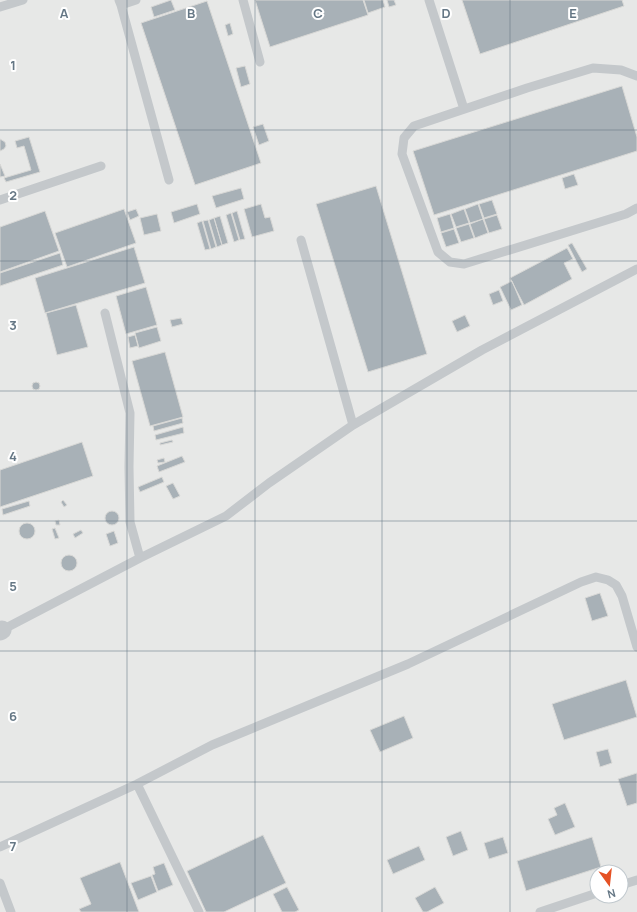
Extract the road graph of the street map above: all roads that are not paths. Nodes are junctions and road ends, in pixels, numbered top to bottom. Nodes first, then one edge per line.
1 (23, 0) edge
2 (136, 0) edge
3 (243, 0) edge
4 (429, 0) edge
5 (120, 2) edge
6 (0, 8) edge
7 (260, 62) dead end
8 (637, 76) edge
9 (464, 109) junction
10 (101, 166) dead end
11 (169, 180) dead end
12 (0, 200) edge
13 (637, 208) edge
14 (301, 240) dead end
15 (637, 269) edge
16 (105, 313) dead end
17 (353, 425) junction
18 (140, 558) junction
19 (1, 628) edge
20 (637, 647) edge
21 (137, 784) junction
22 (0, 846) edge
23 (0, 883) edge
24 (589, 896) edge
25 (11, 912) edge
26 (199, 912) edge
27 (540, 912) edge

1 - 6 lane
2 - 5 lane
3 - 7 lane
4 - 9 lane
5 - 11 lane
8 - 9 lane
9 - 13 lane
10 - 12 lane
14 - 17 lane
15 - 17 lane
16 - 18 lane
17 - 18 lane
18 - 19 lane
20 - 21 lane
21 - 22 lane
21 - 26 lane
23 - 25 lane
24 - 27 lane

